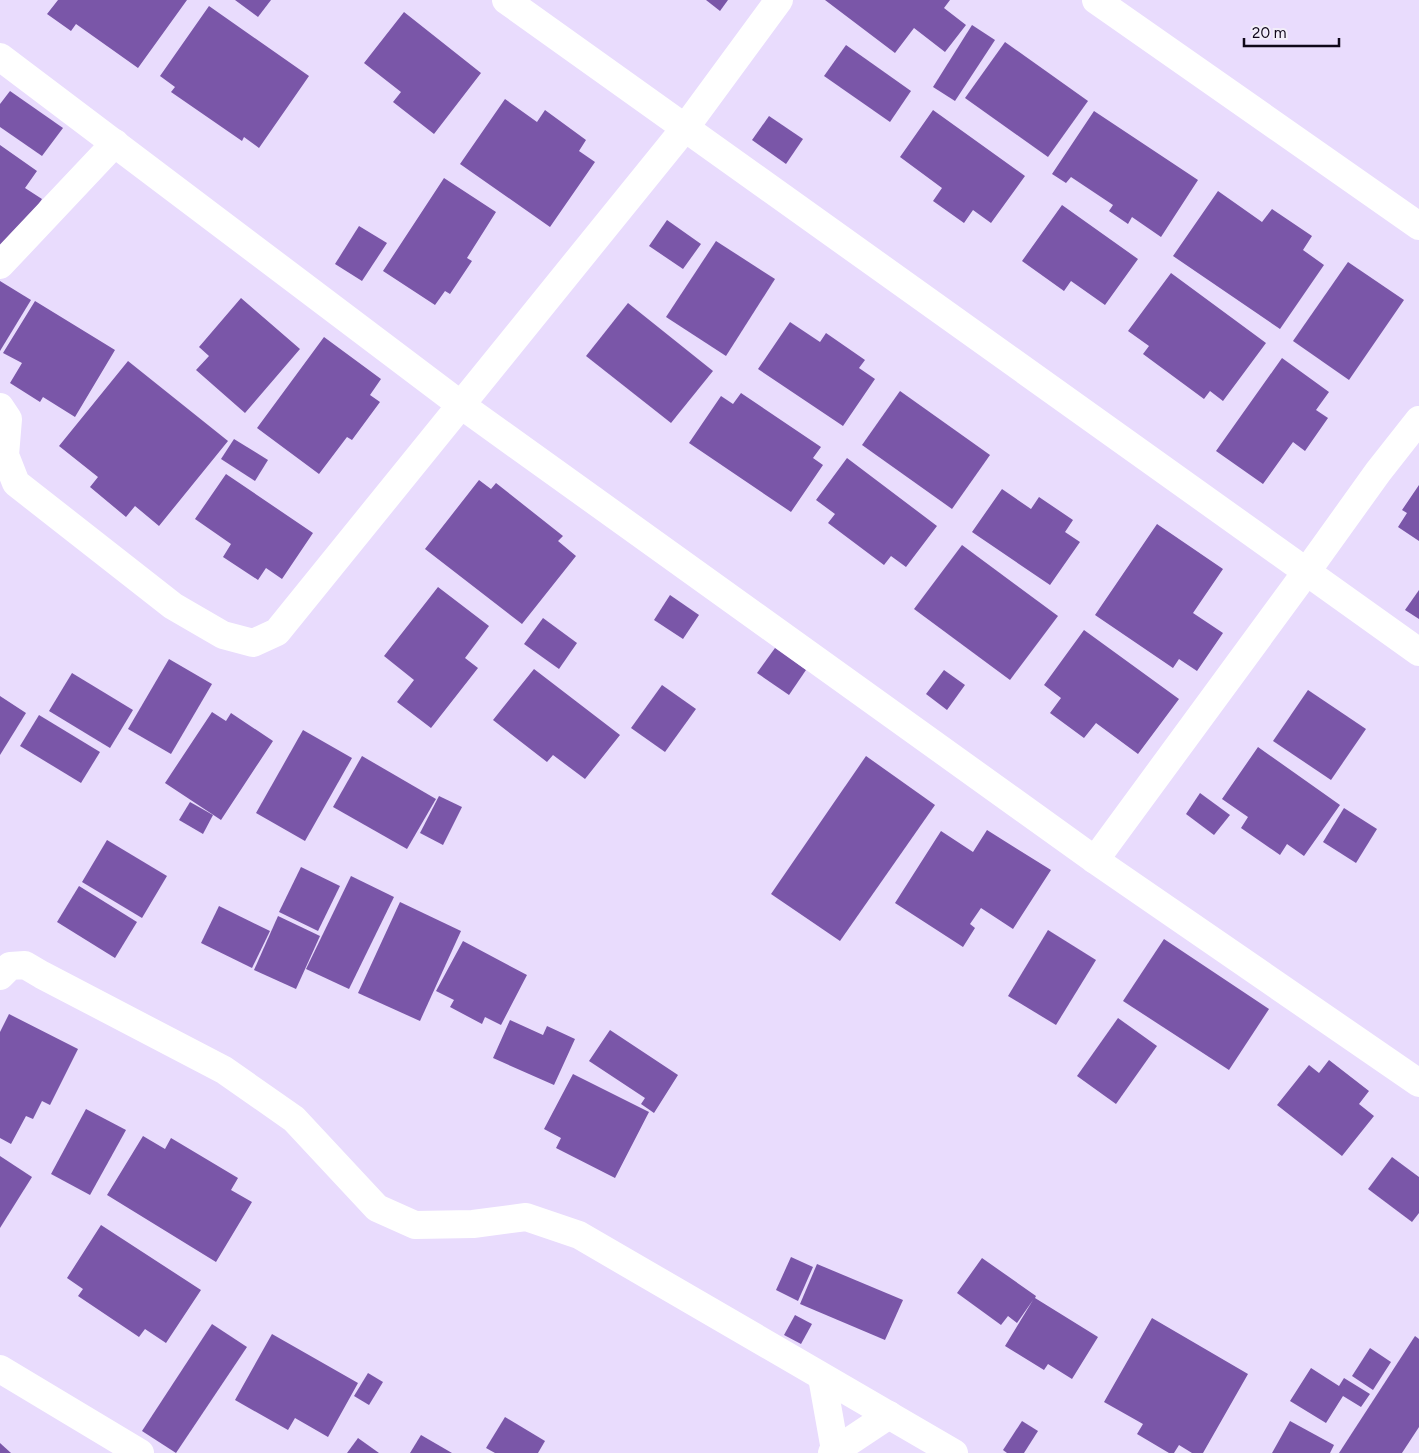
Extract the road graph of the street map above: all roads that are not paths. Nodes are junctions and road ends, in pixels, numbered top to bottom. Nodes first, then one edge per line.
1 (506, 0) edge
2 (779, 0) edge
3 (1096, 0) edge
4 (0, 57) edge
5 (685, 128) junction
6 (115, 143) junction
7 (1419, 226) edge
8 (0, 265) edge
9 (461, 405) junction
10 (0, 407) edge
11 (1419, 420) edge
12 (1308, 571) junction
13 (1419, 652) edge
14 (1095, 860) junction
15 (0, 976) edge
16 (1419, 1083) edge
17 (0, 1369) edge
18 (822, 1377) junction
19 (889, 1415) junction
20 (834, 1452) edge
21 (140, 1453) edge
22 (954, 1453) edge

1 - 5 street
2 - 5 street
3 - 7 street
4 - 6 street
5 - 9 street
5 - 12 street
6 - 8 street
6 - 9 street
9 - 10 street
9 - 14 street
11 - 12 street
12 - 13 street
12 - 14 street
14 - 16 street
15 - 18 street
17 - 21 street
18 - 19 street
18 - 20 street
19 - 20 street
19 - 22 street

